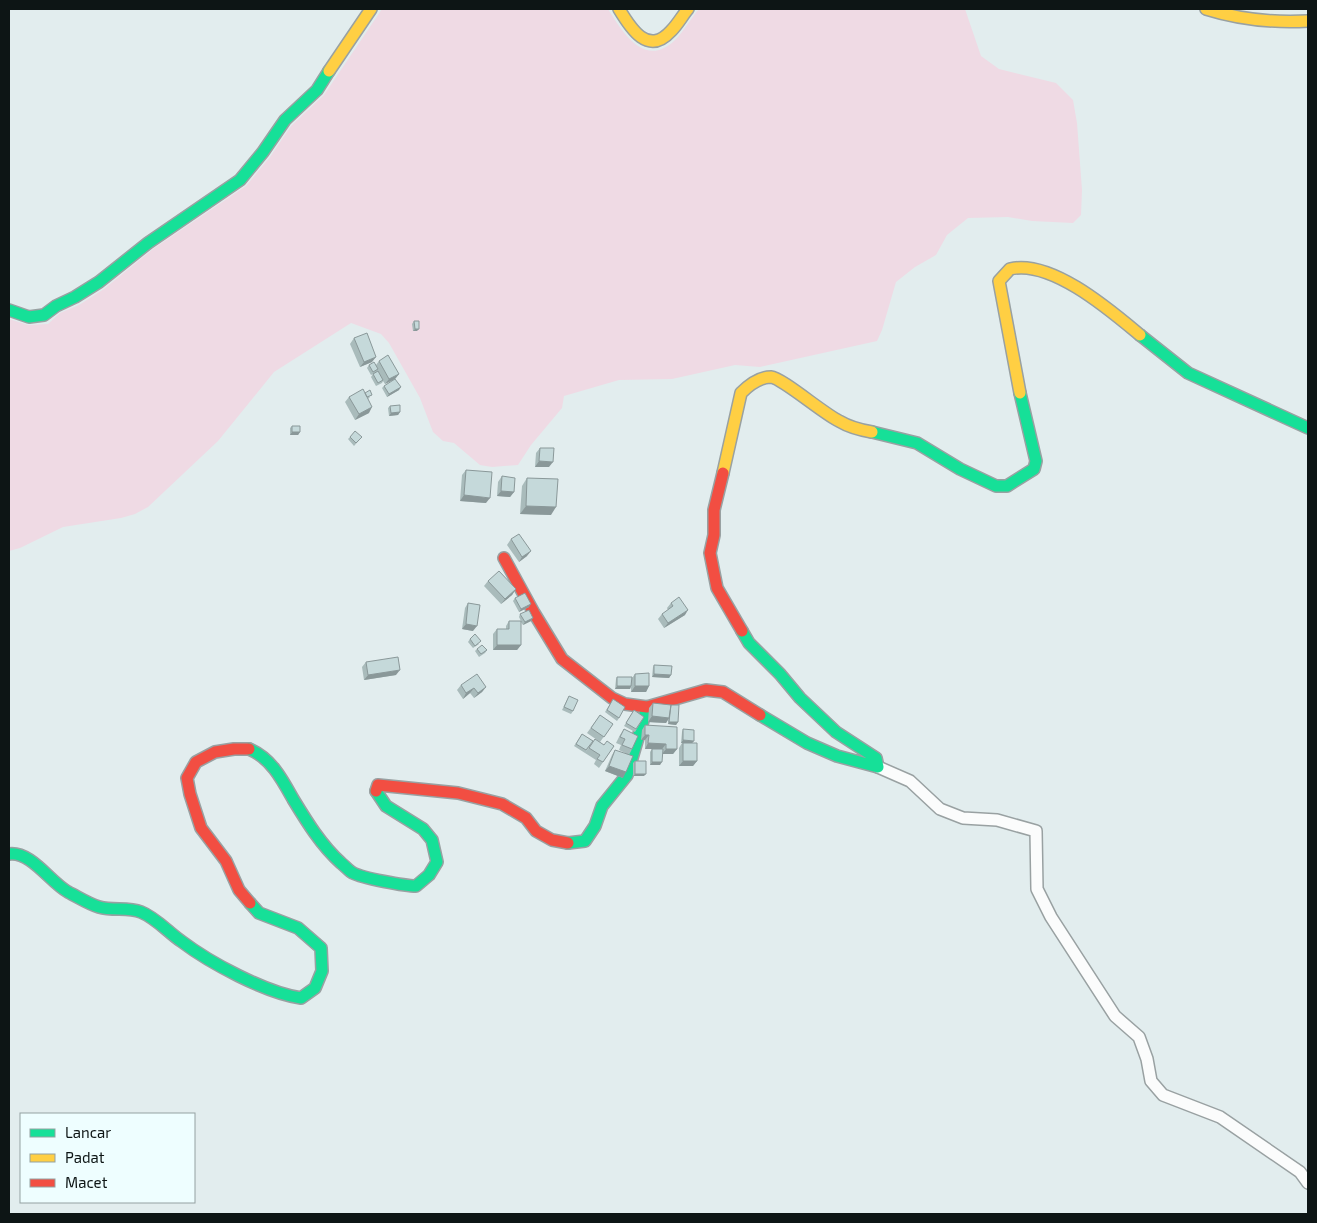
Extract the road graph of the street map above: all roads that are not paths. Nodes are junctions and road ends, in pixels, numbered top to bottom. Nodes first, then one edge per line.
1 (371, 9) edge
2 (619, 9) edge
3 (688, 9) edge
4 (1206, 9) edge
5 (1308, 21) edge
6 (9, 310) edge
7 (1308, 428) edge
8 (504, 558) dead end
9 (647, 707) junction
10 (878, 767) junction
11 (9, 854) edge
12 (1308, 1183) edge

1 - 6 street
2 - 3 street
4 - 5 street
7 - 10 street
8 - 9 street
9 - 10 street
9 - 11 street
10 - 12 street

